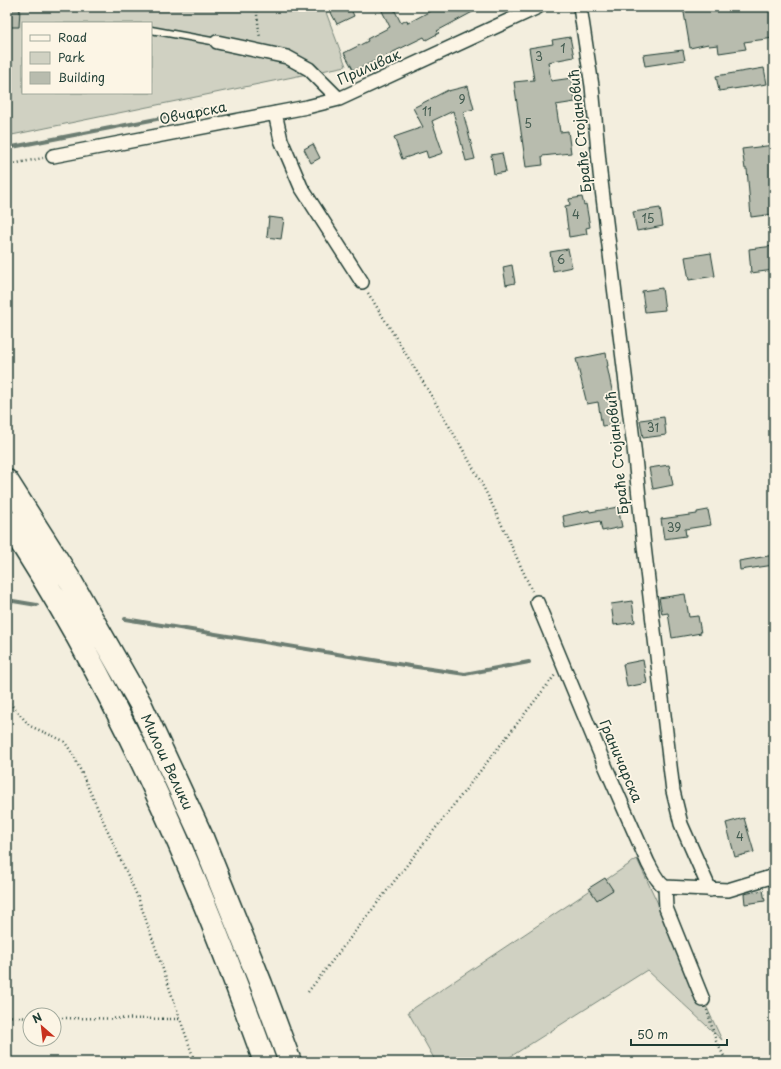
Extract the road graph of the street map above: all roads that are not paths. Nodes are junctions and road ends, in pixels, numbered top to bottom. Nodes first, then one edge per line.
1 (538, 7) edge
2 (580, 7) edge
3 (152, 30) edge
4 (217, 42) joint
5 (339, 99) junction
6 (275, 113) junction
7 (53, 156) road end
8 (362, 282) road end
9 (7, 481) edge
10 (7, 521) edge
11 (537, 602) road end
12 (774, 876) edge
13 (665, 887) junction
14 (710, 890) junction
15 (703, 1000) road end
16 (265, 1062) edge
17 (290, 1062) edge

1 - 5 street, Приливак
2 - 14 street, Браће Стојановић
3 - 4 lane
4 - 5 street, Приливак
5 - 6 street, Овчарска
6 - 7 street, Овчарска
6 - 8 street
9 - 17 highway, Милош Велики
10 - 16 highway, Милош Велики
11 - 13 street, Граничарска
12 - 14 street
13 - 14 street
13 - 15 street

